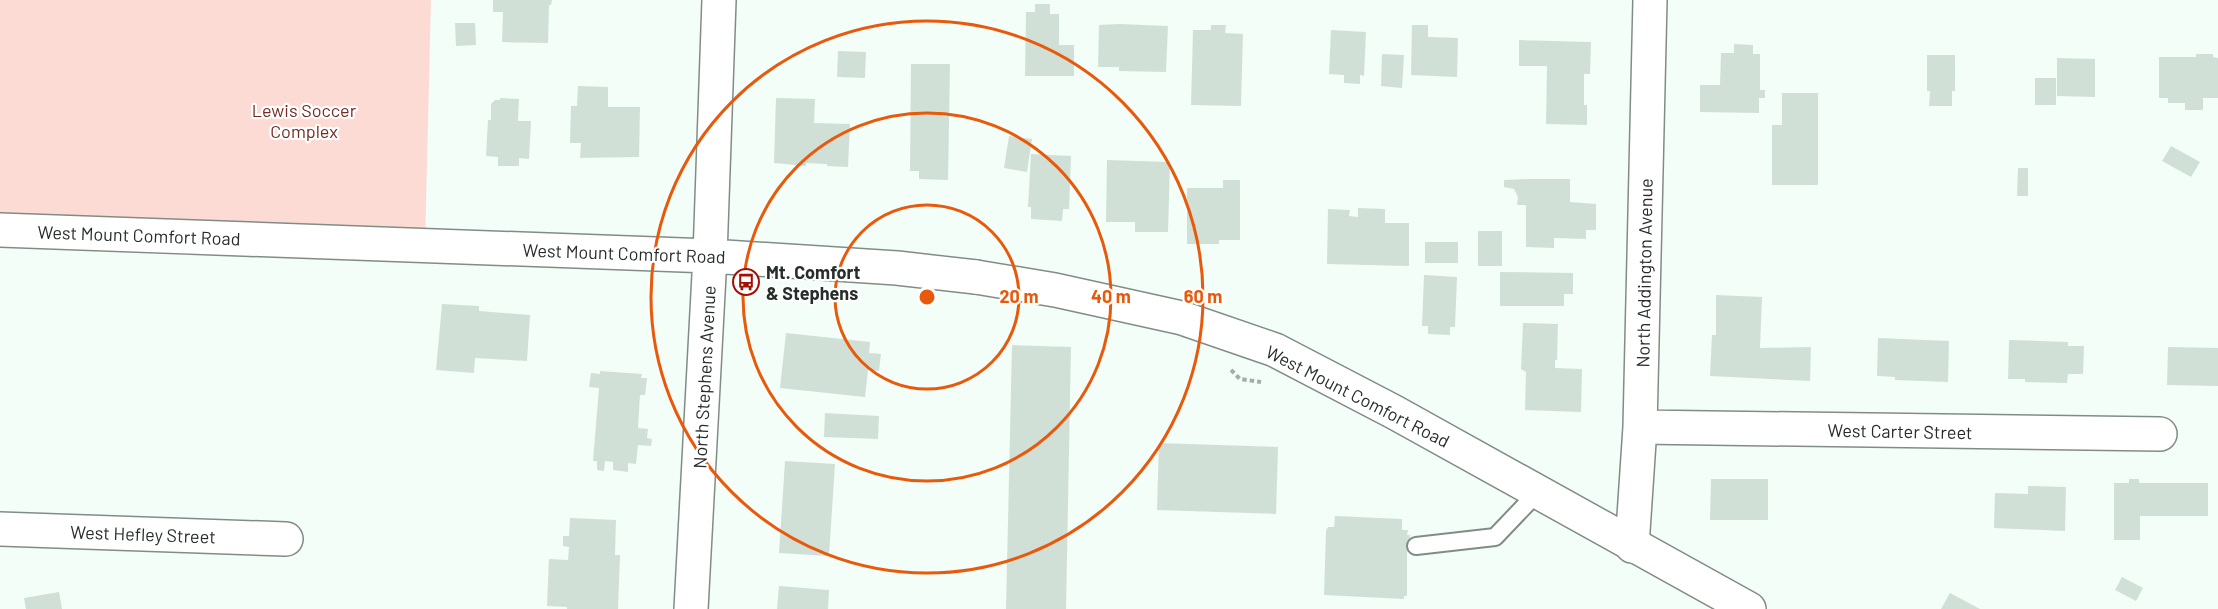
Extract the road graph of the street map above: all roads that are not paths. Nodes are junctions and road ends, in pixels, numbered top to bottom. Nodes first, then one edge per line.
1 (719, 0) edge
2 (1650, 0) edge
3 (0, 230) edge
4 (710, 256) junction
5 (1640, 427) junction
6 (2160, 434) dead end
7 (1537, 493) junction
8 (0, 529) edge
9 (286, 539) dead end
10 (1416, 546) dead end
11 (1632, 546) junction
12 (691, 609) edge
13 (1749, 609) edge

1 - 4 street, North Stephens Avenue
2 - 5 street, North Addington Avenue
3 - 4 street, West Mount Comfort Road
4 - 7 street, West Mount Comfort Road
4 - 12 street, North Stephens Avenue
5 - 6 street, West Carter Street
5 - 11 street, North Addington Avenue
7 - 10 lane
7 - 11 street, West Mount Comfort Road
8 - 9 street, West Hefley Street
11 - 13 street, West Mount Comfort Road

